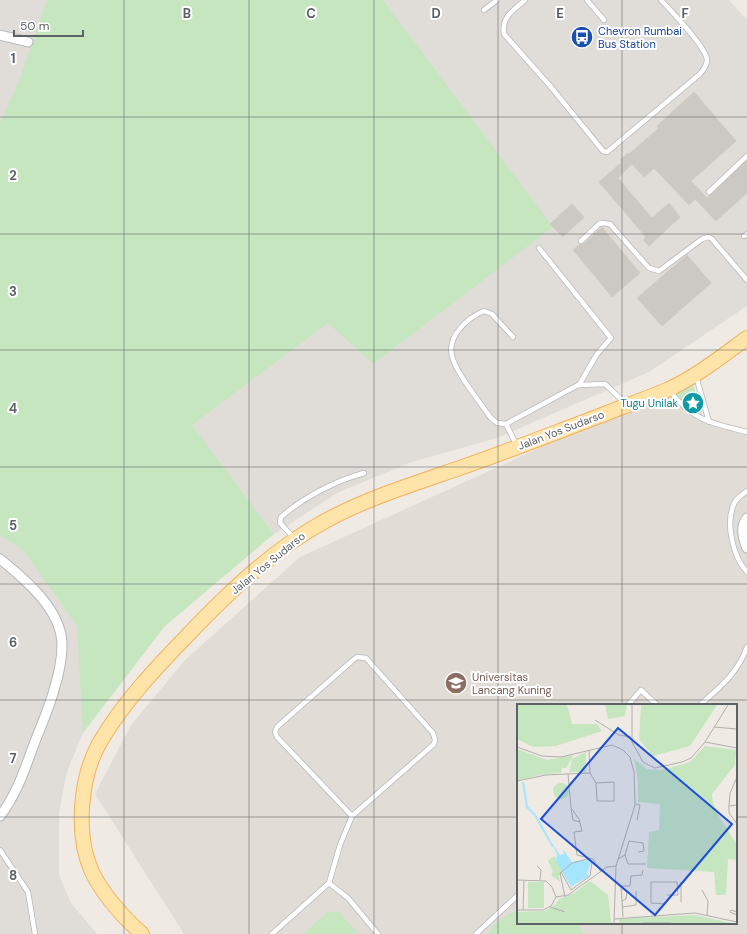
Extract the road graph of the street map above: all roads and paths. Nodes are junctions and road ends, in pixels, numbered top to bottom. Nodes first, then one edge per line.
1 (496, 0) edge
2 (525, 0) edge
3 (587, 0) edge
4 (661, 0) edge
5 (484, 10) dead end
6 (604, 20) dead end
7 (0, 35) edge
8 (28, 42) dead end
9 (747, 156) edge
10 (709, 192) dead end
11 (582, 241) dead end
12 (539, 248) dead end
13 (747, 280) edge
14 (513, 338) dead end
15 (747, 338) edge
16 (695, 374) junction
17 (579, 385) junction
18 (669, 389) junction
19 (627, 405) junction
20 (709, 422) junction
21 (506, 424) junction
22 (747, 432) edge
23 (518, 447) junction
24 (364, 473) dead end
25 (747, 491) edge
26 (747, 518) edge
27 (295, 539) junction
28 (747, 548) edge
29 (0, 559) edge
30 (747, 572) edge
31 (747, 647) edge
32 (629, 704) edge
33 (656, 704) edge
34 (701, 704) edge
35 (0, 816) edge
36 (352, 816) junction
37 (0, 850) edge
38 (329, 883) junction
39 (517, 896) edge
40 (35, 934) edge
41 (142, 934) edge
42 (272, 934) edge
43 (378, 934) edge
44 (476, 934) edge

1 - 5 lane
2 - 4 lane
3 - 6 lane
7 - 8 street
9 - 10 lane
11 - 13 lane
12 - 17 lane
14 - 21 lane
15 - 16 main road, Jalan Yos Sudarso
16 - 18 main road, Jalan Yos Sudarso
16 - 20 lane
17 - 19 lane
17 - 21 lane
18 - 19 main road, Jalan Yos Sudarso
18 - 20 lane
19 - 23 main road, Jalan Yos Sudarso
20 - 22 lane
21 - 23 lane
23 - 27 main road, Jalan Yos Sudarso
24 - 27 lane
25 - 30 lane
26 - 28 street
27 - 41 main road, Jalan Yos Sudarso
29 - 35 street
31 - 34 lane
32 - 33 lane
36 - 36 lane
36 - 38 lane
37 - 40 lane
38 - 42 lane
38 - 43 lane
39 - 44 lane

